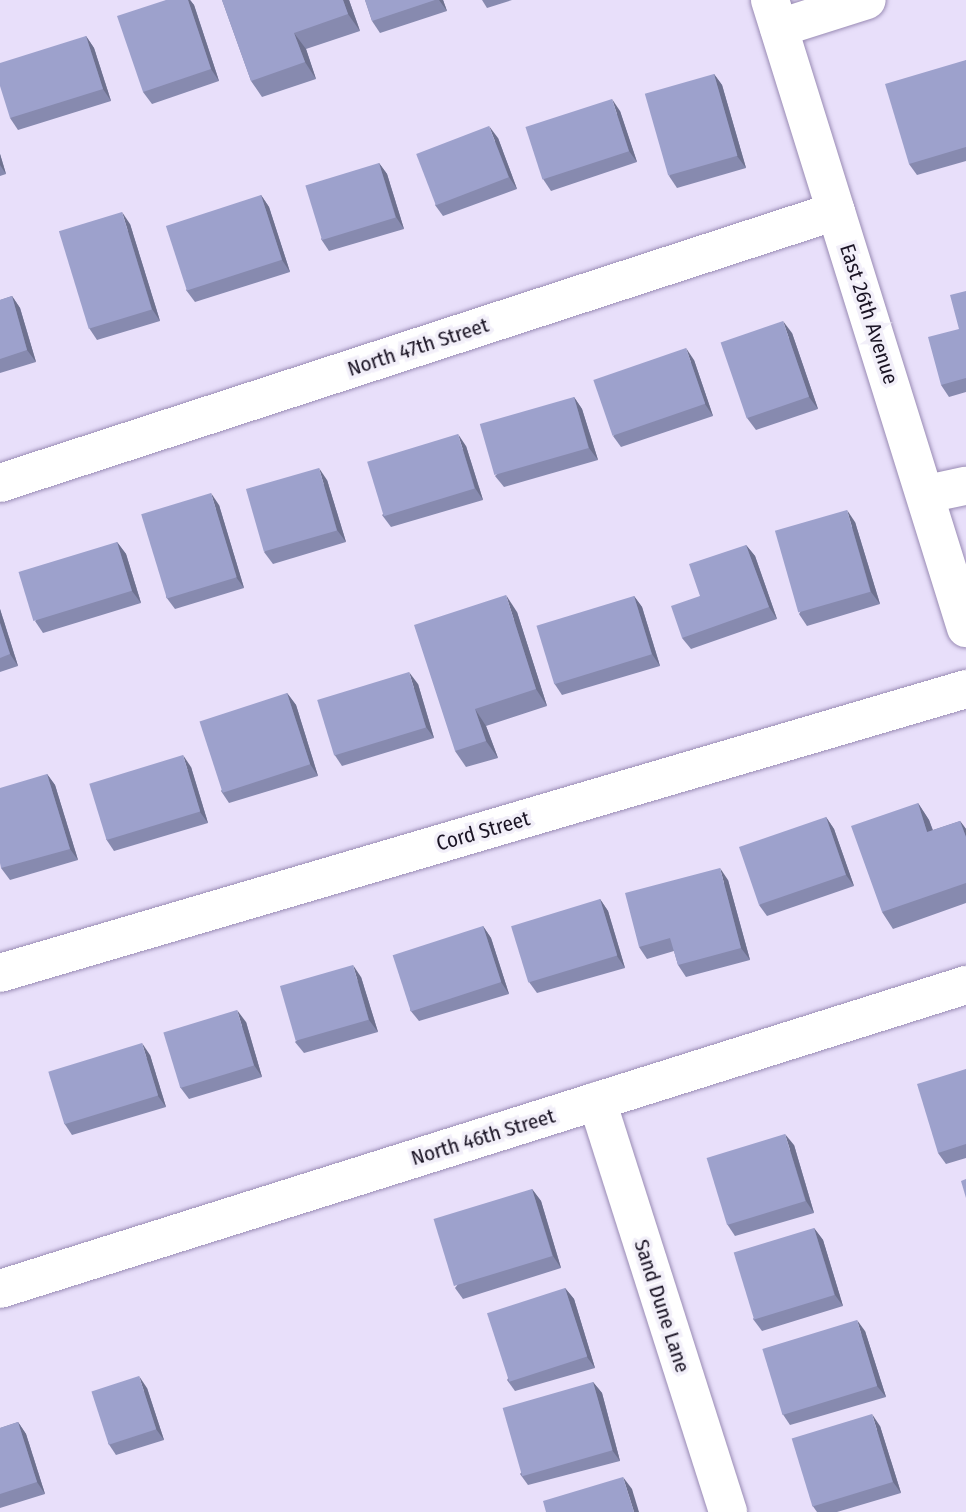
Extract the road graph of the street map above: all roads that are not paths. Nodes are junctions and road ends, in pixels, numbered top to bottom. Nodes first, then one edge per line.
1 (867, 0) edge
2 (774, 14) edge
3 (836, 211) junction
4 (0, 483) edge
5 (966, 486) edge
6 (927, 494) junction
7 (966, 628) edge
8 (966, 689) edge
9 (0, 973) edge
10 (966, 985) edge
11 (597, 1101) junction
12 (0, 1289) edge
13 (728, 1512) edge

1 - 2 street
2 - 3 street, East 26th Avenue
3 - 4 street, North 47th Street
3 - 6 street, East 26th Avenue
5 - 6 street
6 - 7 street, East 26th Avenue
8 - 9 street, Cord Street
10 - 11 street, North 46th Street
11 - 12 street, North 46th Street
11 - 13 street, Sand Dune Lane

